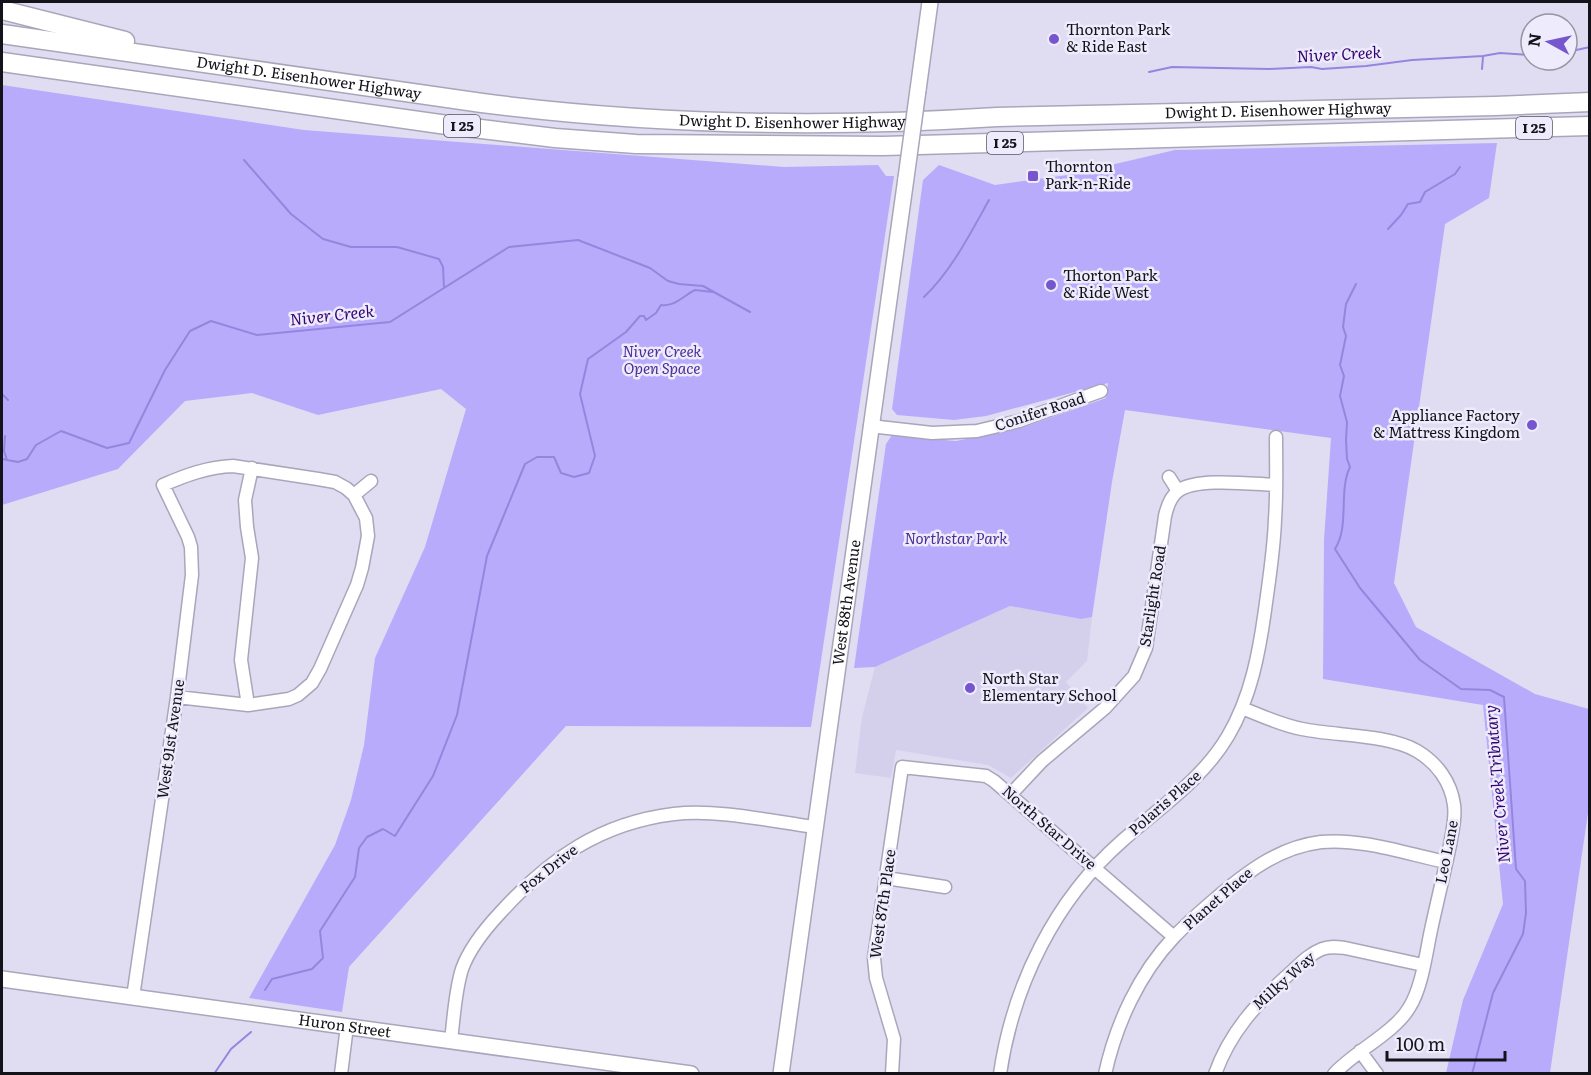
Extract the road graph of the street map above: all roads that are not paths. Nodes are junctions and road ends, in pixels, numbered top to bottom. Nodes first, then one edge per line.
1 (930, 2) edge
2 (2, 10) edge
3 (2, 34) edge
4 (2, 42) edge
5 (79, 45) junction
6 (2, 52) edge
7 (2, 62) edge
8 (249, 70) junction
9 (2, 71) edge
10 (68, 73) junction
11 (1590, 91) edge
12 (1590, 102) edge
13 (1495, 106) junction
14 (1590, 111) edge
15 (1590, 126) edge
16 (916, 127) junction
17 (1479, 130) junction
18 (1590, 138) edge
19 (729, 146) junction
20 (1101, 391) dead end
21 (870, 426) junction
22 (1276, 437) dead end
23 (252, 468) junction
24 (1169, 477) dead end
25 (371, 481) dead end
26 (1276, 484) junction
27 (1178, 491) junction
28 (354, 495) junction
29 (177, 697) junction
30 (248, 705) junction
31 (1242, 708) junction
32 (902, 767) joint
33 (1011, 794) junction
34 (814, 827) junction
35 (1446, 862) junction
36 (1095, 868) junction
37 (886, 878) junction
38 (945, 887) dead end
39 (1174, 937) junction
40 (1423, 965) junction
41 (2, 979) edge
42 (133, 997) junction
43 (347, 1026) junction
44 (451, 1040) junction
45 (1360, 1051) junction
46 (341, 1074) edge
47 (691, 1074) edge
48 (781, 1074) edge
49 (892, 1074) edge
50 (1000, 1074) edge
51 (1106, 1074) edge
52 (1215, 1074) edge
53 (1334, 1074) edge
54 (1377, 1074) edge

1 - 16 main road, West 88th Avenue, bridge
2 - 8 highway
3 - 5 highway, Dwight D. Eisenhower Highway / I 25
4 - 5 highway
5 - 8 highway, Dwight D. Eisenhower Highway / I 25
6 - 19 highway
7 - 10 highway, Dwight D. Eisenhower Highway / I 25
8 - 16 highway, Dwight D. Eisenhower Highway / I 25
9 - 10 highway
10 - 19 highway, Dwight D. Eisenhower Highway / I 25
11 - 13 highway
12 - 13 highway, Dwight D. Eisenhower Highway / I 25
13 - 16 highway, Dwight D. Eisenhower Highway / I 25
14 - 16 highway
15 - 17 highway, Dwight D. Eisenhower Highway / I 25
16 - 21 main road, West 88th Avenue, bridge
17 - 18 highway
17 - 19 highway, Dwight D. Eisenhower Highway / I 25
20 - 21 street, Conifer Road
21 - 34 main road, West 88th Avenue
22 - 26 street, Polaris Place
23 - 28 street
23 - 29 street, West 91st Avenue
23 - 30 street
24 - 27 street
25 - 28 street
26 - 27 street
26 - 31 street, Polaris Place
27 - 33 street, Starlight Road
28 - 30 street
29 - 30 street
29 - 42 street, West 91st Avenue
31 - 35 street, Leo Lane
31 - 36 street, Polaris Place
32 - 33 street, North Star Drive
32 - 37 street, West 87th Place
33 - 36 street, North Star Drive
34 - 44 street, Fox Drive
34 - 48 main road, West 88th Avenue
35 - 39 street, Planet Place
35 - 40 street, Leo Lane
36 - 39 street, North Star Drive
36 - 50 street, Polaris Place
37 - 38 street
37 - 49 street, West 87th Place
39 - 51 street, Planet Place
40 - 45 street, Leo Lane
40 - 52 street, Milky Way
41 - 42 main road, Huron Street
42 - 43 main road, Huron Street
43 - 44 main road, Huron Street
43 - 46 street
44 - 47 main road, Huron Street
45 - 53 street, Leo Lane
45 - 54 street

